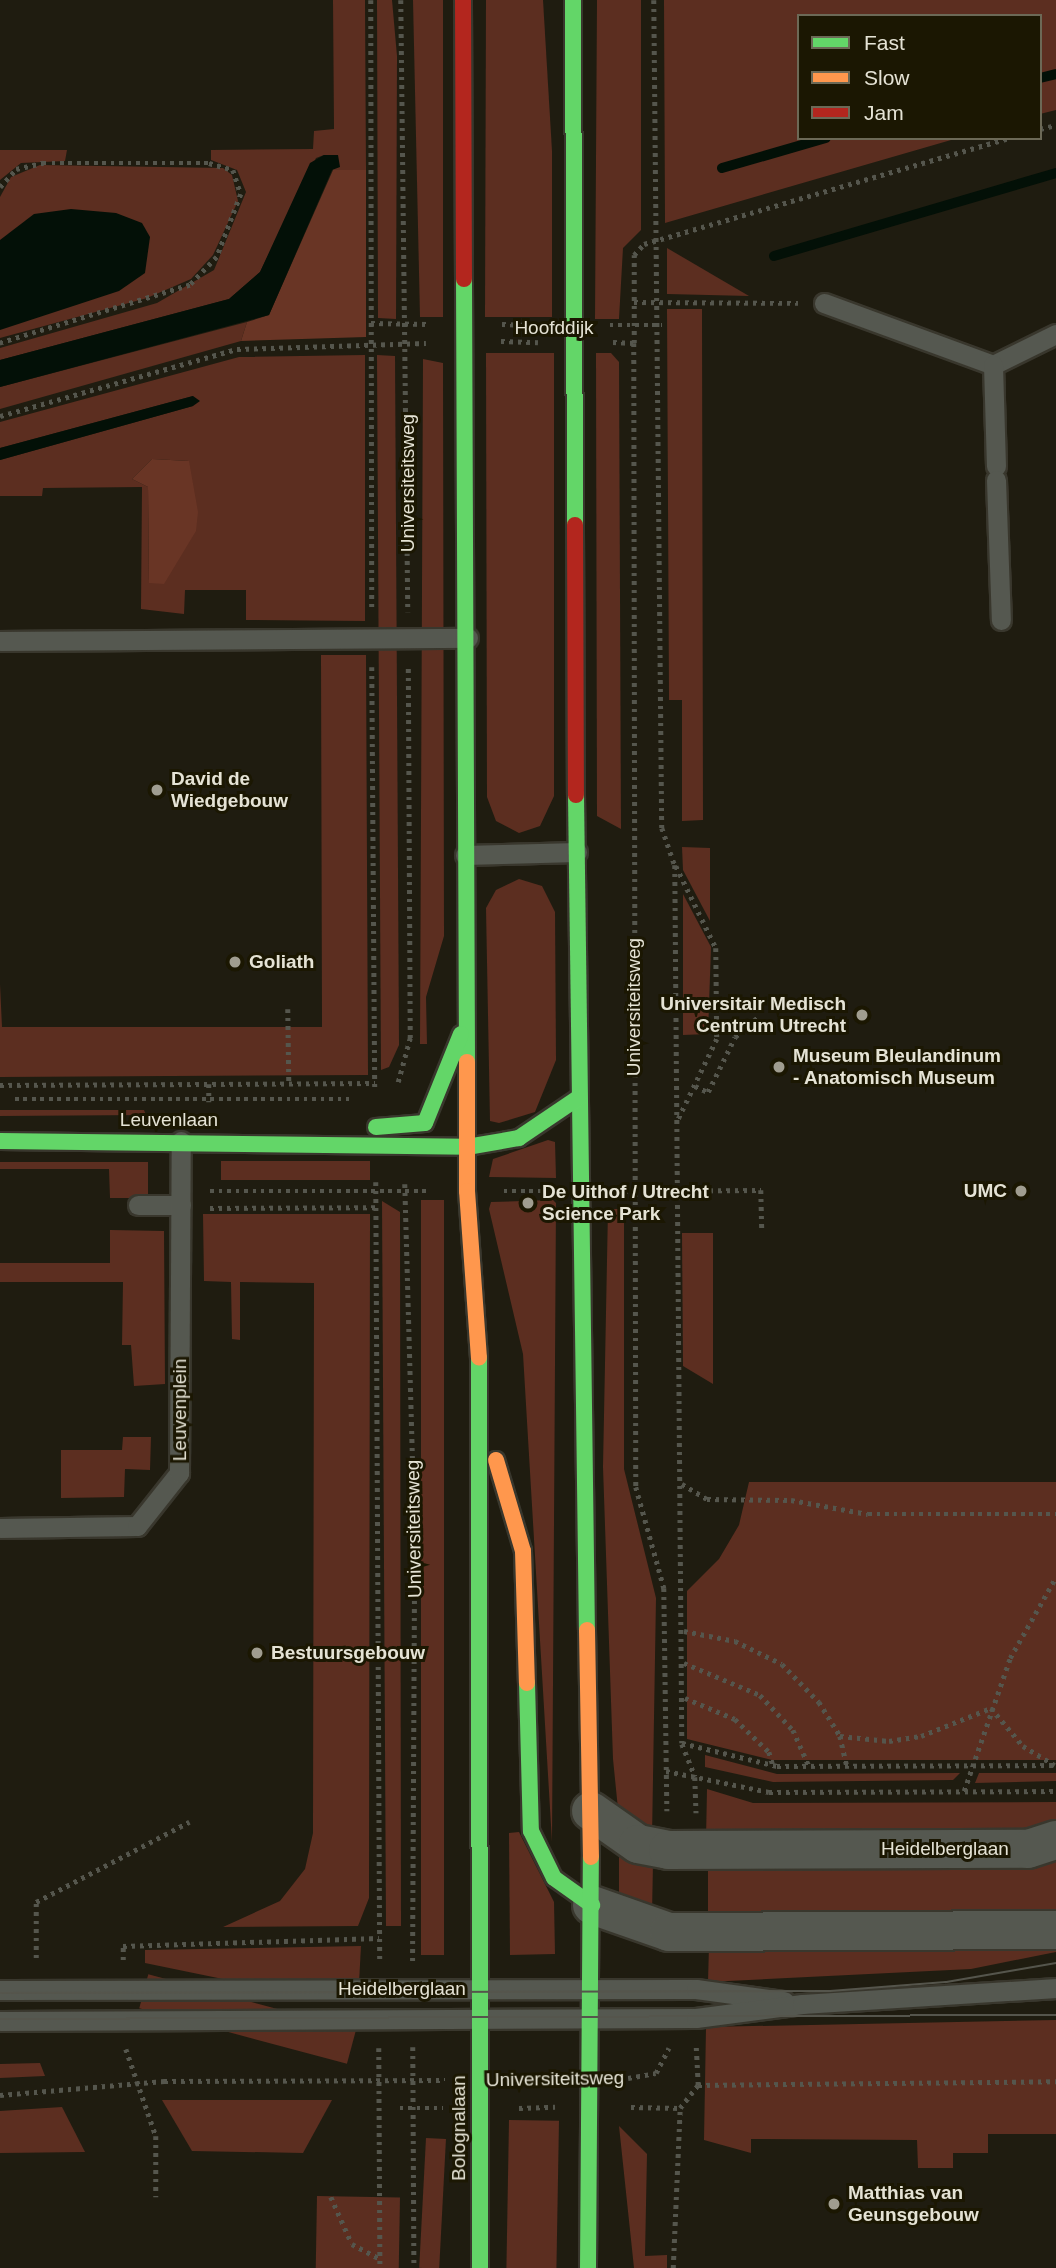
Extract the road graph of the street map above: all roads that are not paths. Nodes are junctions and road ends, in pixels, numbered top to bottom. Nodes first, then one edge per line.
1 (463, 0) edge
2 (573, 0) edge
3 (824, 303) road end
4 (1056, 334) edge
5 (993, 365) junction
6 (1001, 620) dead end
7 (468, 638) junction
8 (0, 641) edge
9 (577, 852) junction
10 (466, 855) junction
11 (466, 1023) junction
12 (578, 1098) junction
13 (0, 1141) edge
14 (181, 1141) junction
15 (339, 1141) junction
16 (467, 1147) junction
17 (181, 1201) junction
18 (138, 1205) dead end
19 (484, 1421) junction
20 (0, 1528) edge
21 (591, 1811) junction
22 (1046, 1846) edge
23 (592, 1905) junction
24 (1056, 1930) edge
25 (592, 1988) junction
26 (1056, 1988) edge
27 (480, 1989) junction
28 (0, 1990) edge
29 (802, 2004) junction
30 (480, 2018) junction
31 (592, 2018) junction
32 (0, 2021) edge
33 (593, 2199) junction
34 (607, 2245) dead end
35 (481, 2266) edge
36 (588, 2268) edge

1 - 7 street
2 - 9 street
3 - 5 lane
4 - 5 lane
5 - 6 lane
7 - 8 lane
7 - 10 street
9 - 10 lane
9 - 12 street
10 - 11 street
11 - 15 street, Leuvenlaan
11 - 16 street
12 - 16 street
12 - 21 street
13 - 14 street, Leuvenlaan
14 - 15 street, Leuvenlaan
14 - 17 lane, Leuvenplein
15 - 16 street, Leuvenlaan
16 - 19 street
17 - 18 lane
17 - 20 lane, Leuvenplein
19 - 23 street
19 - 27 street
21 - 22 street, Heidelberglaan
21 - 23 street
23 - 24 street
23 - 25 street
25 - 27 lane, Heidelberglaan
25 - 29 lane, Heidelberglaan
25 - 31 street
26 - 29 lane, Heidelberglaan
27 - 28 lane, Heidelberglaan
27 - 30 street, Bolognalaan
29 - 31 lane, Heidelberglaan
30 - 31 lane, Heidelberglaan
30 - 32 lane, Heidelberglaan
30 - 35 street, Bolognalaan
31 - 33 street
33 - 34 street
33 - 36 street

